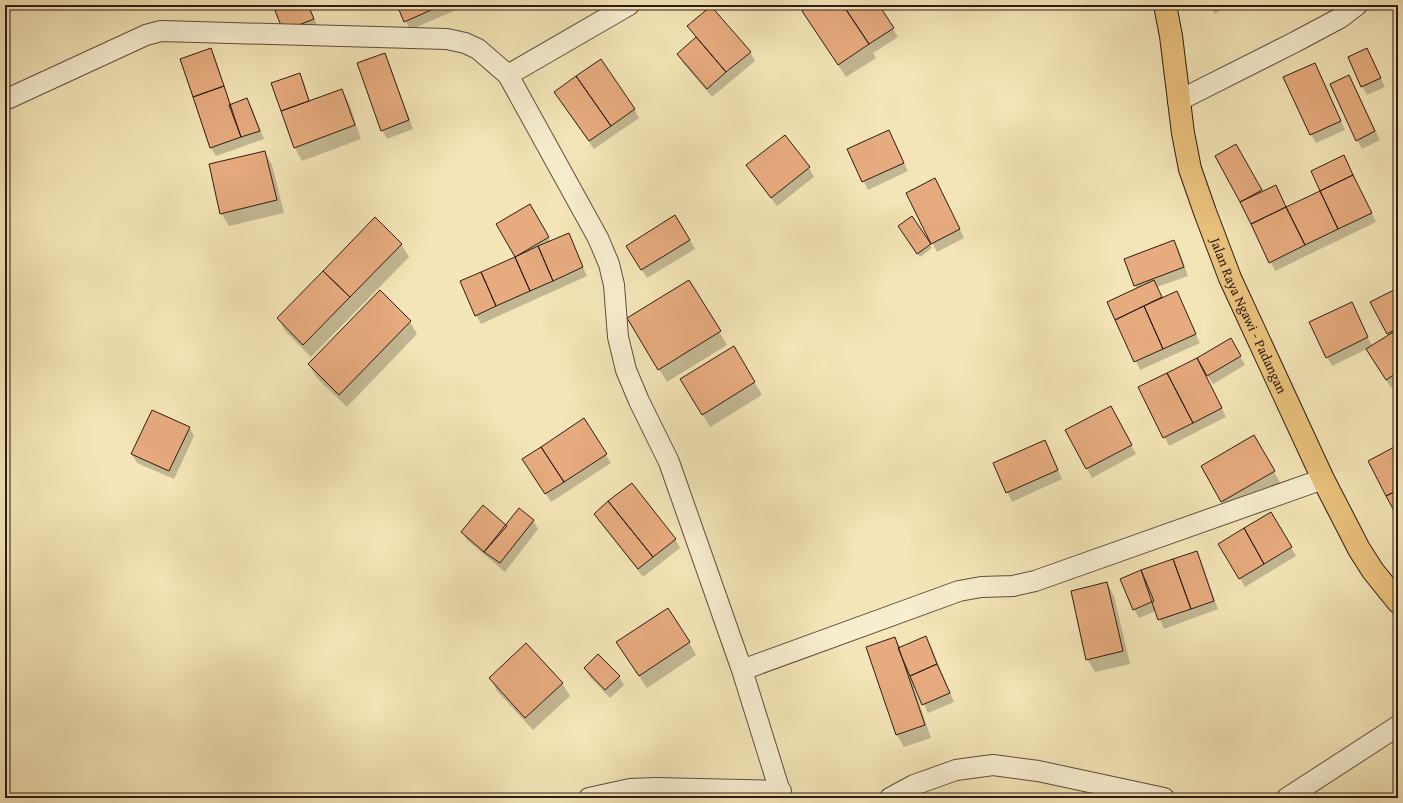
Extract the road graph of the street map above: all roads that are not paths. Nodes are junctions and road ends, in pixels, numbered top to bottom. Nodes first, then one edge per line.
1 (629, 5) edge
2 (1165, 5) edge
3 (1357, 5) edge
4 (508, 75) junction
5 (5, 100) edge
6 (1178, 101) junction
7 (1323, 479) junction
8 (1398, 602) edge
9 (742, 670) junction
10 (1398, 726) edge
11 (782, 794) edge
12 (589, 798) edge
13 (890, 798) edge
14 (1164, 798) edge
15 (1287, 798) edge

1 - 4 street
2 - 6 highway, Jalan Raya Ngawi - Padangan
3 - 6 street
4 - 5 street
4 - 9 street
6 - 7 highway, Jalan Raya Ngawi - Padangan
7 - 8 highway, Jalan Raya Ngawi - Padangan
7 - 9 street
9 - 11 street
10 - 15 street
11 - 12 street
13 - 14 street

